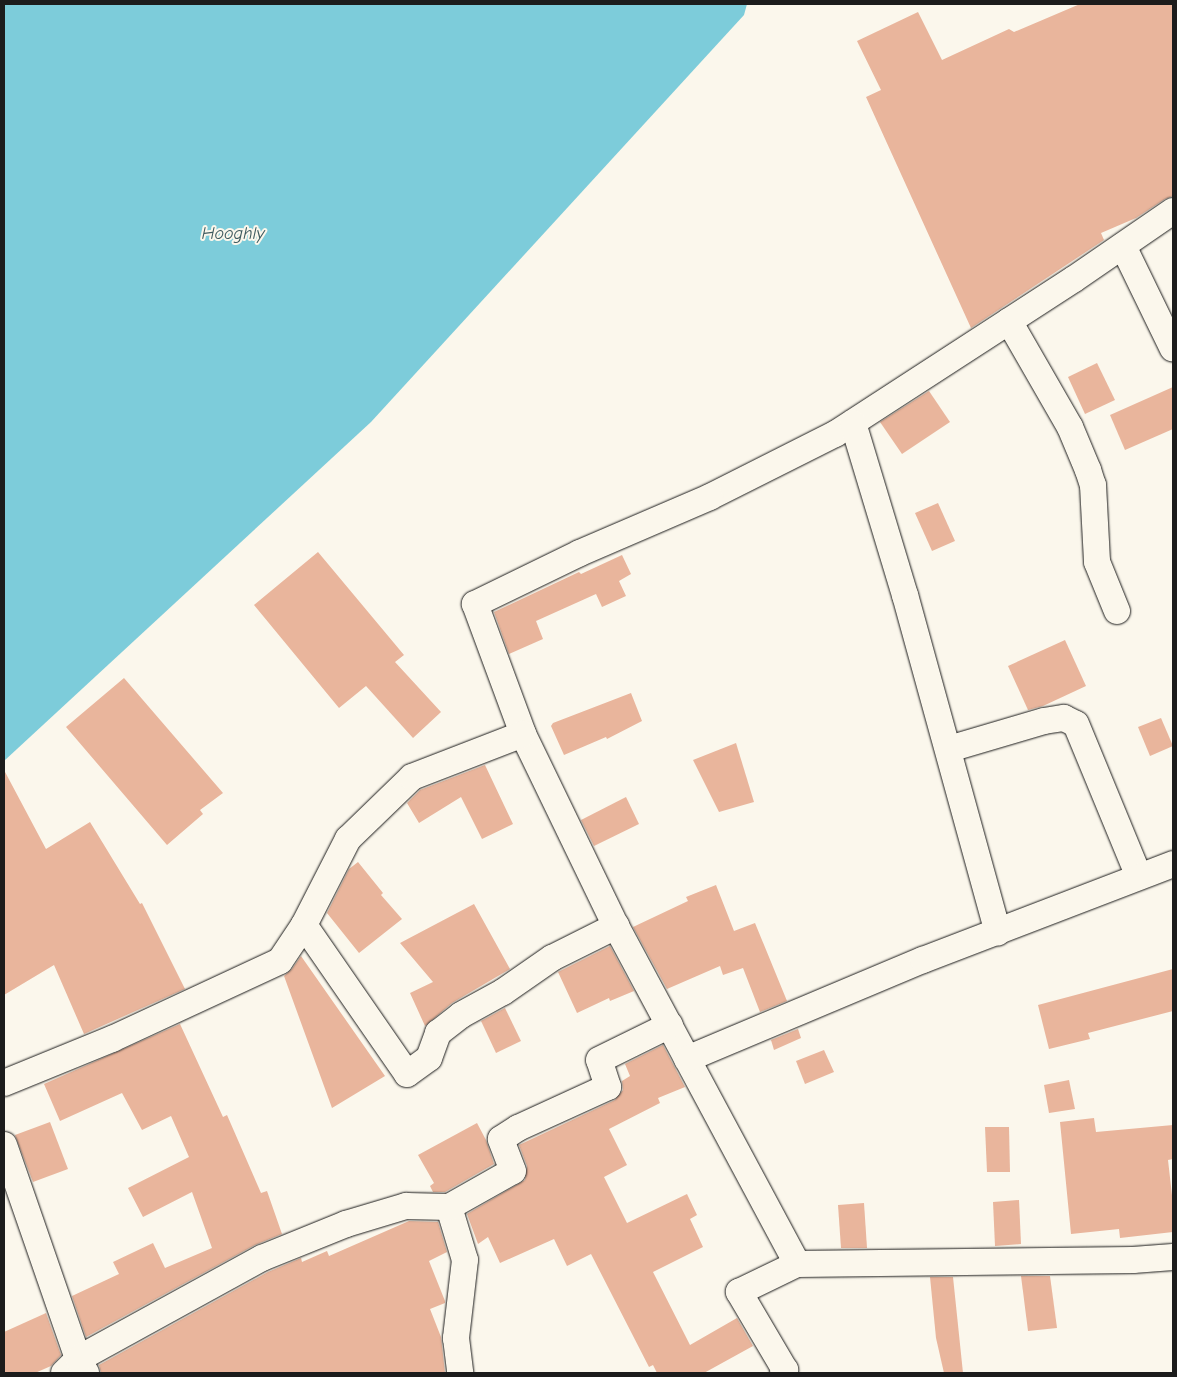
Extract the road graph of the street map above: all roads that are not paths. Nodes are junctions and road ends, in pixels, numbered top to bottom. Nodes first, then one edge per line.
1 (1173, 211) edge
2 (1123, 246) junction
3 (1009, 321) junction
4 (1173, 349) edge
5 (853, 423) junction
6 (1117, 611) dead end
7 (522, 734) junction
8 (949, 749) junction
9 (1173, 864) edge
10 (1139, 876) junction
11 (304, 925) junction
12 (616, 926) junction
13 (998, 932) junction
14 (670, 1025) junction
15 (687, 1059) junction
16 (4, 1083) edge
17 (4, 1145) edge
18 (449, 1207) junction
19 (1173, 1257) edge
20 (797, 1264) junction
21 (76, 1368) edge
22 (460, 1373) edge
23 (783, 1373) edge

1 - 2 street
2 - 3 street
2 - 4 street
3 - 5 street
3 - 6 street
5 - 7 street
5 - 8 street
7 - 11 street
7 - 12 street
8 - 10 street
8 - 13 street
9 - 10 street
10 - 13 street
11 - 12 street
11 - 16 street
12 - 14 street
13 - 15 street
14 - 15 street
14 - 18 street
15 - 20 street
17 - 21 street
18 - 21 street
18 - 22 street
19 - 20 street
20 - 23 street

